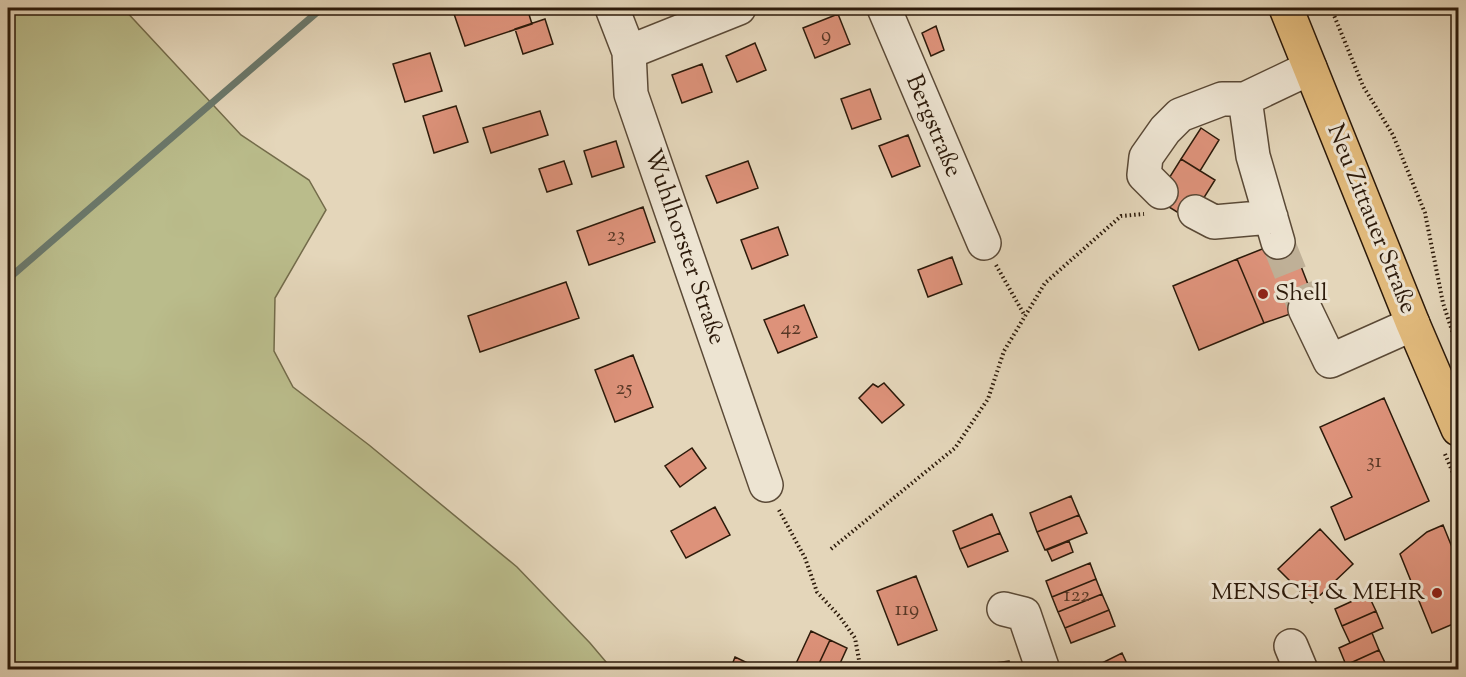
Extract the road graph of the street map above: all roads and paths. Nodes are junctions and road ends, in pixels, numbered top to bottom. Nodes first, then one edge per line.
1 (612, 8) edge
2 (739, 8) edge
3 (884, 8) edge
4 (1286, 8) edge
5 (1331, 8) edge
6 (629, 52) junction
7 (1310, 68) junction
8 (1245, 99) junction
9 (1154, 203) joint
10 (1195, 212) dead end
11 (984, 243) joint
12 (1305, 309) tunnel mouth
13 (1025, 316) junction
14 (1413, 324) junction
15 (1458, 349) edge
16 (1458, 429) edge
17 (766, 485) joint
18 (831, 549) dead end
19 (1004, 609) dead end
20 (857, 669) edge
21 (1042, 669) edge

1 - 6 street, Wuhlhorster Straße
2 - 6 street
3 - 11 street, Bergstraße
4 - 7 main road, Neu Zittauer Straße
5 - 15 path
6 - 17 street, Wuhlhorster Straße
7 - 8 street
7 - 14 main road, Neu Zittauer Straße
8 - 9 street
8 - 10 street
9 - 13 path
11 - 13 path
12 - 14 street
13 - 18 path
14 - 16 main road, Neu Zittauer Straße
17 - 20 path
19 - 21 street

